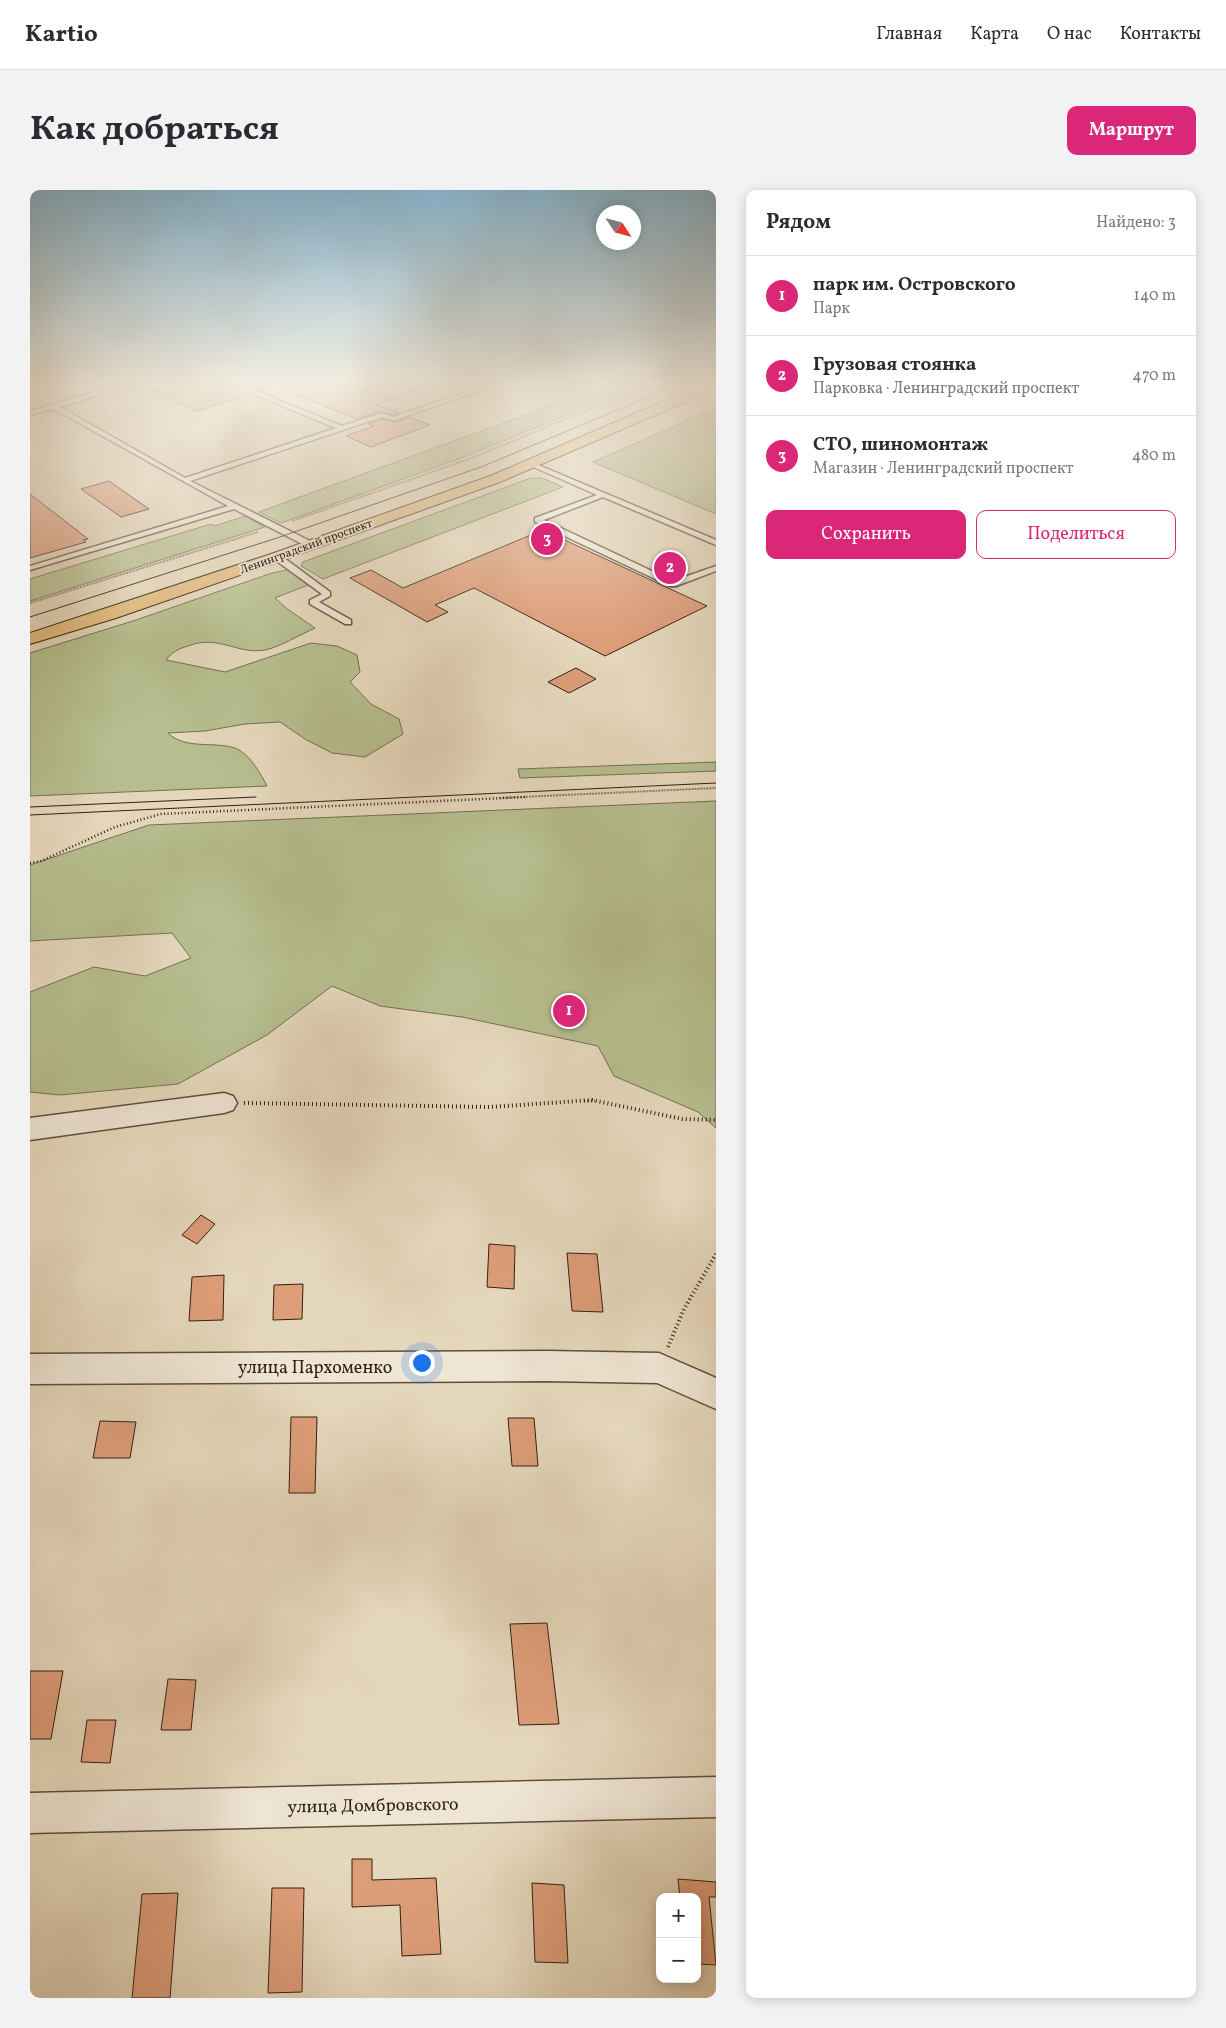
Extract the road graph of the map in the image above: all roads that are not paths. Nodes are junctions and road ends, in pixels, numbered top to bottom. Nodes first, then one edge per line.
1 (163, 467) edge
2 (223, 467) edge
3 (522, 467) edge
4 (539, 467) edge
5 (185, 480) junction
6 (602, 495) junction
7 (236, 506) junction
8 (716, 543) edge
9 (311, 544) junction
10 (277, 557) junction
11 (30, 568) edge
12 (716, 568) edge
13 (348, 622) dead end
14 (30, 639) edge
15 (224, 1103) road end
16 (30, 1129) edge
17 (30, 1369) edge
18 (716, 1394) edge
19 (716, 1796) edge
20 (30, 1813) edge

1 - 5 lane
2 - 5 lane
3 - 9 main road, Ленинградский проспект
4 - 6 lane
5 - 7 lane
6 - 8 lane
6 - 12 lane
7 - 9 lane
7 - 11 lane
9 - 10 main road, Ленинградский проспект
10 - 13 lane
10 - 14 main road, Ленинградский проспект
15 - 16 street
17 - 18 street, улица Пархоменко
19 - 20 street, улица Домбровского

